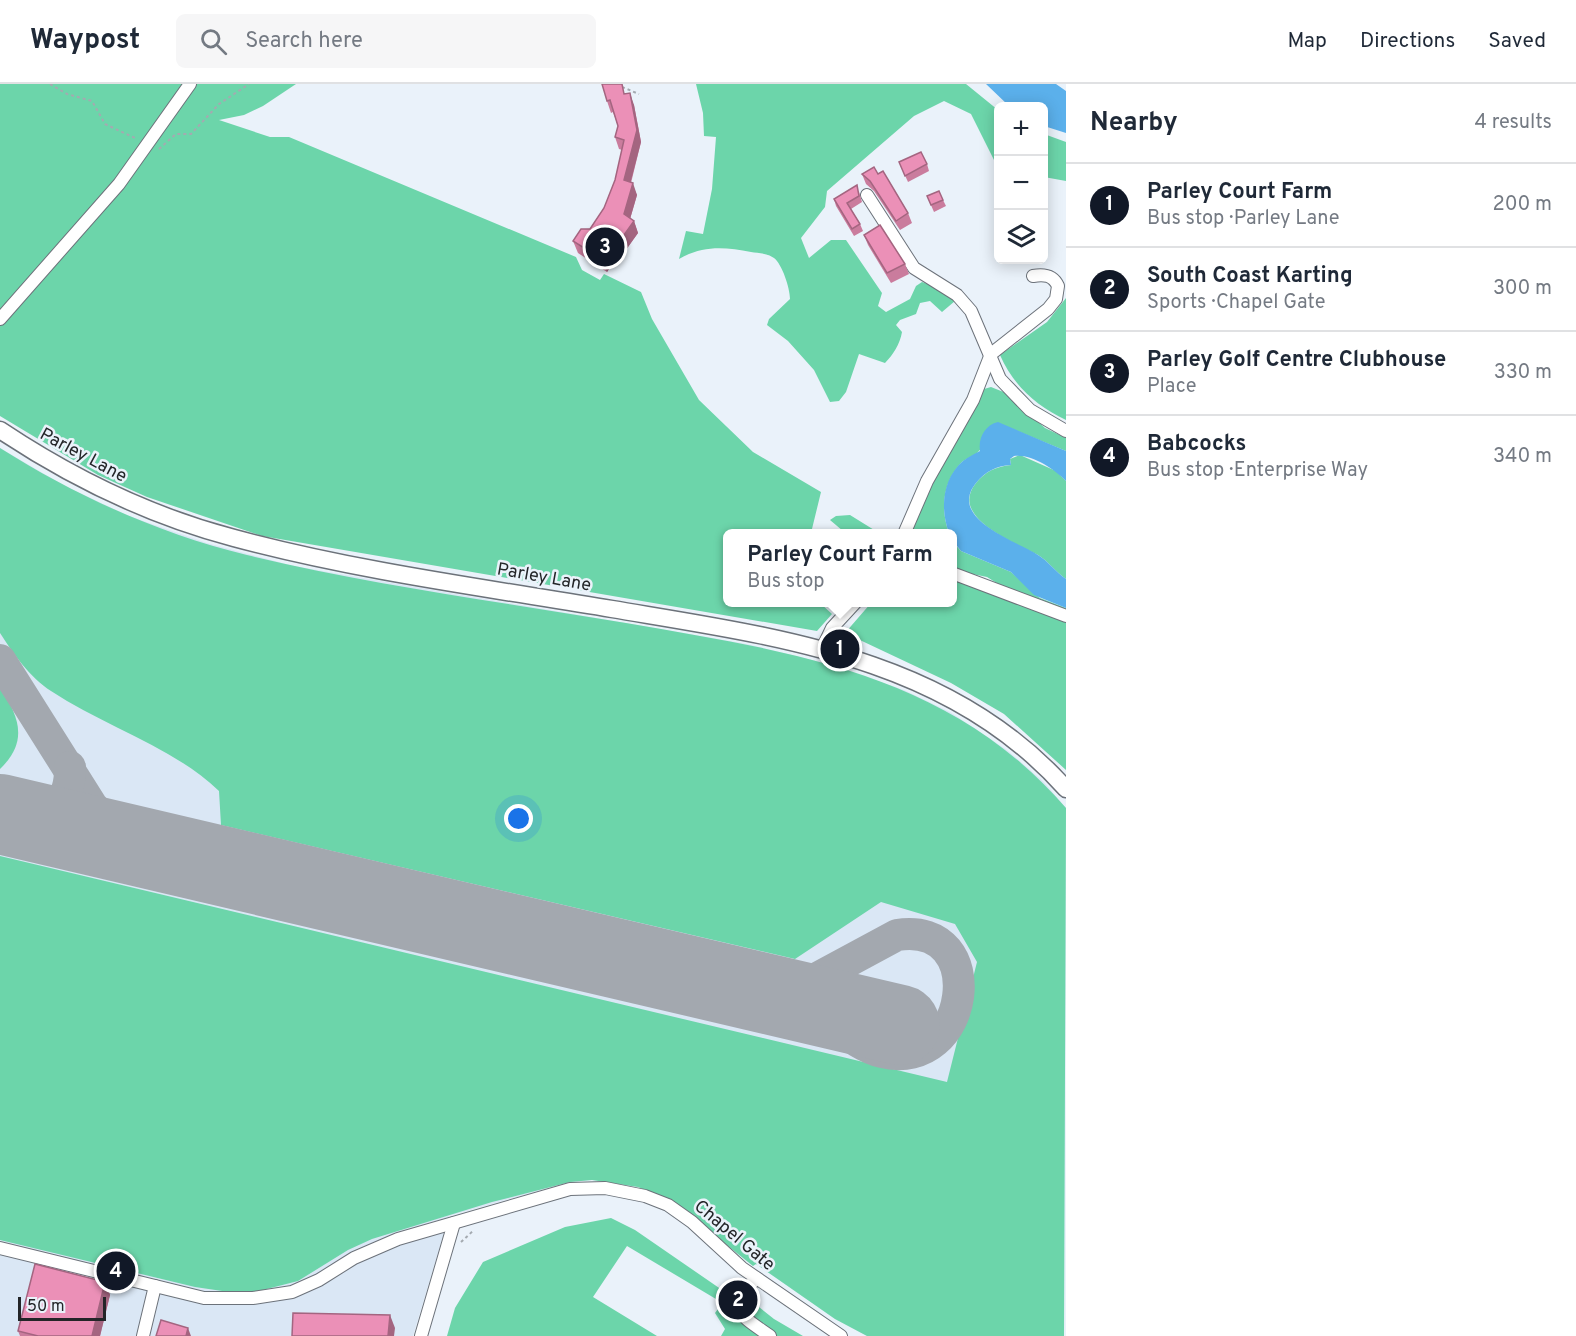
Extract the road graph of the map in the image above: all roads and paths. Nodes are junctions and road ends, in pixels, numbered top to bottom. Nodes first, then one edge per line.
1 (190, 84) edge
2 (614, 84) edge
3 (639, 94) dead end
4 (867, 195) dead end
5 (1033, 276) dead end
6 (0, 319) edge
7 (991, 354) junction
8 (0, 430) edge
9 (1066, 431) edge
10 (906, 529) edge
11 (957, 575) edge
12 (851, 607) edge
13 (1066, 616) edge
14 (822, 649) junction
15 (1066, 789) edge
16 (454, 1223) junction
17 (477, 1228) dead end
18 (449, 1244) junction
19 (0, 1248) edge
20 (756, 1278) junction
21 (155, 1286) junction
22 (142, 1336) edge
23 (421, 1336) edge
24 (770, 1336) edge
25 (841, 1336) edge

1 - 6 street
2 - 3 path
4 - 7 street
5 - 7 street
7 - 9 street
7 - 10 street
8 - 14 main road, Parley Lane
11 - 13 street
12 - 14 street
14 - 15 main road, Parley Lane
16 - 18 street
16 - 20 street, Chapel Gate
16 - 21 street, Chapel Gate
17 - 18 path
18 - 23 street
19 - 21 street, Chapel Gate
20 - 24 street
20 - 25 street, Chapel Gate
21 - 22 street

